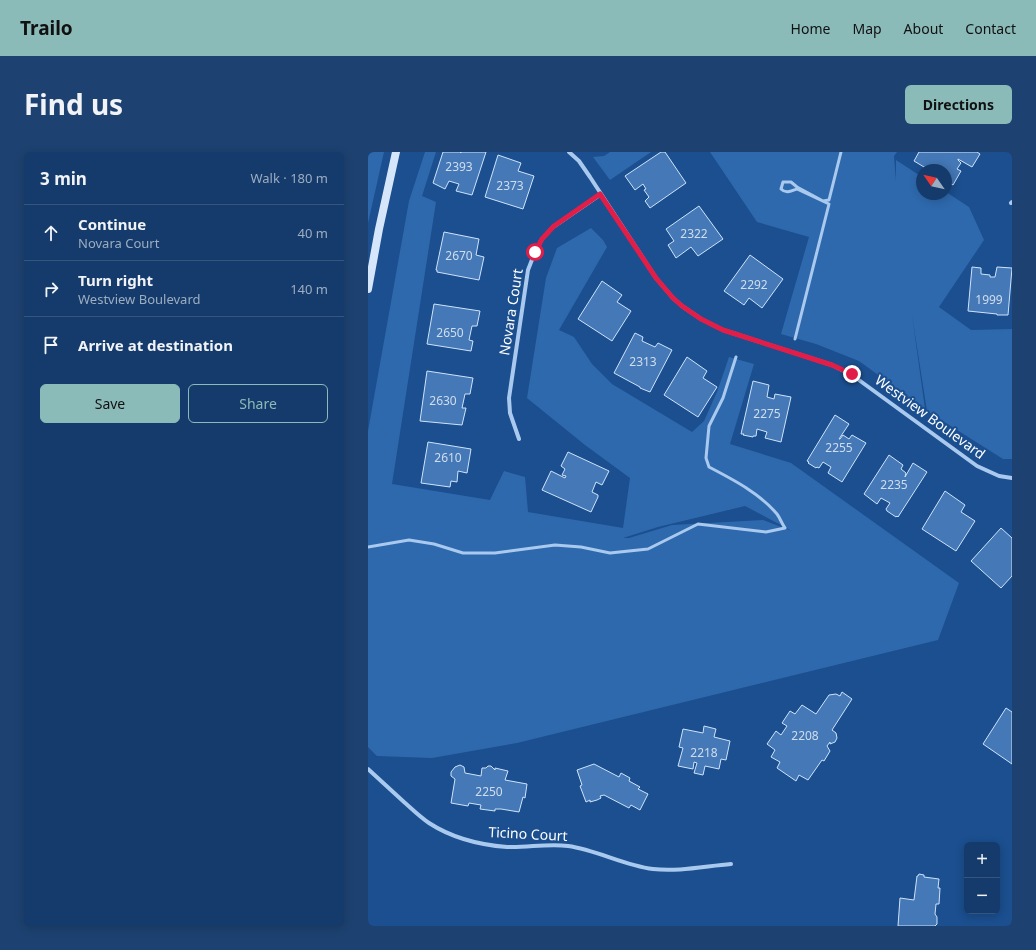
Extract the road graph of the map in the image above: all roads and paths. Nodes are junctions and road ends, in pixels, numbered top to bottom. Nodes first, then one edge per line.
1 (396, 152) edge
2 (569, 152) edge
3 (841, 152) edge
4 (600, 194) junction
5 (368, 289) edge
6 (795, 339) dead end
7 (736, 357) dead end
8 (519, 439) dead end
9 (1012, 478) edge
10 (368, 547) edge
11 (368, 769) edge
12 (731, 864) dead end

1 - 5 street
2 - 4 street, Westview Boulevard
3 - 6 lane
4 - 8 street, Novara Court
4 - 9 street, Westview Boulevard
7 - 10 lane
11 - 12 street, Ticino Court

